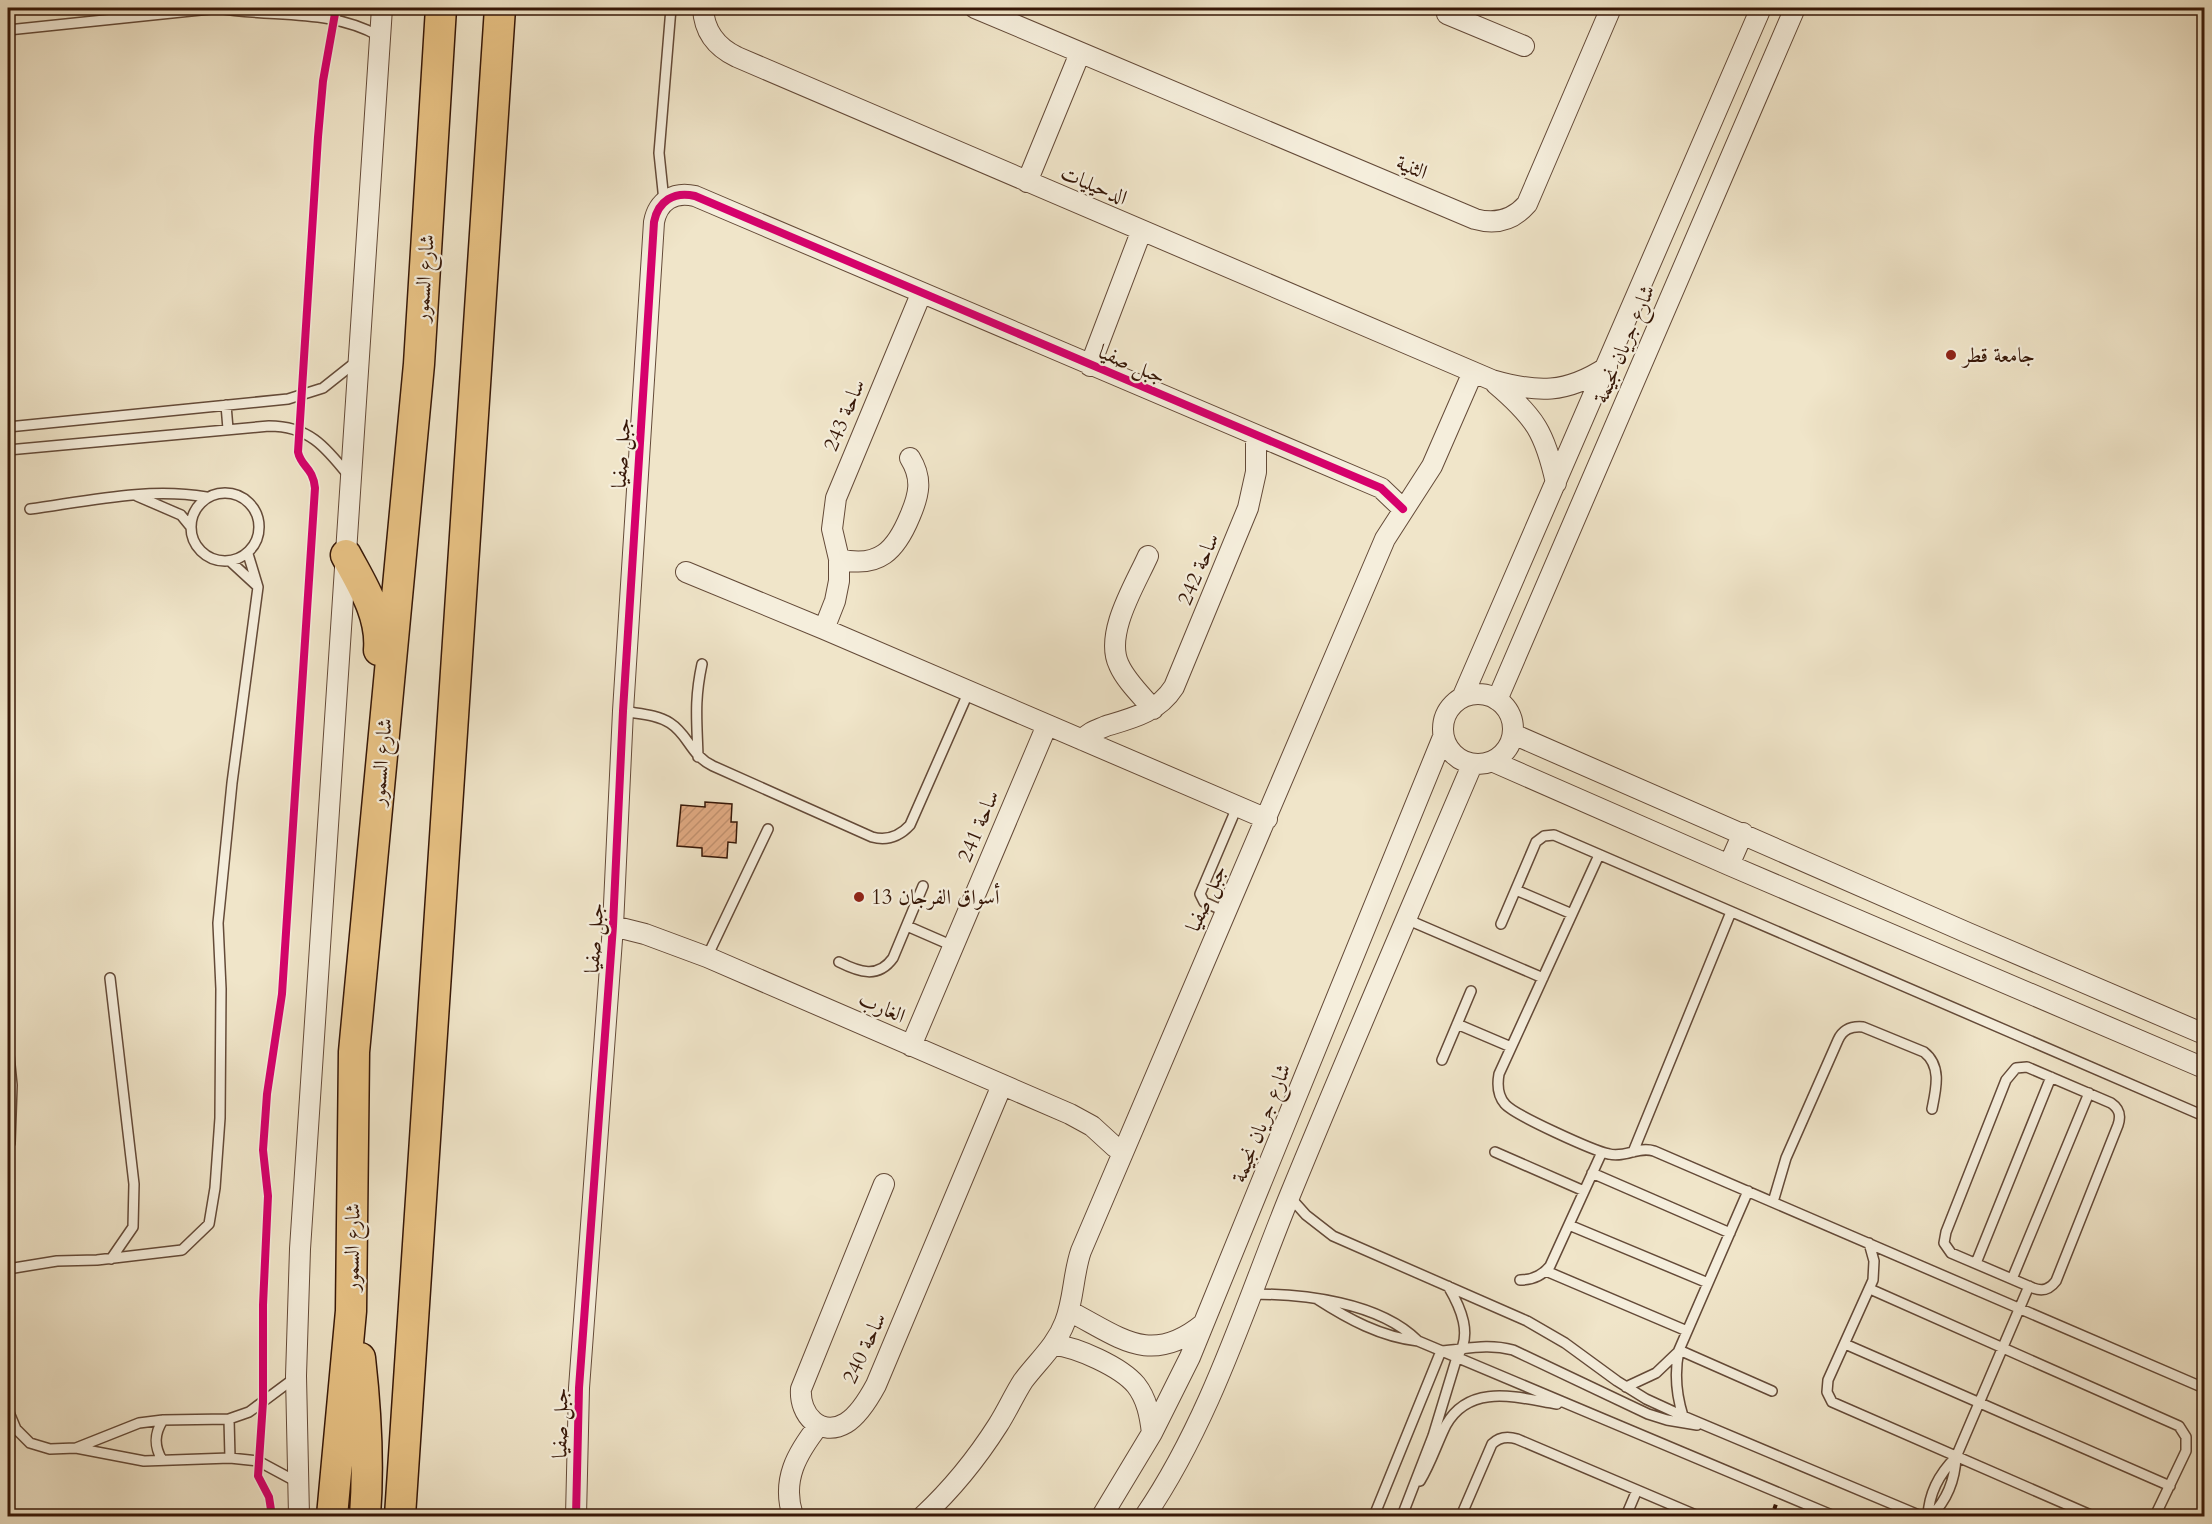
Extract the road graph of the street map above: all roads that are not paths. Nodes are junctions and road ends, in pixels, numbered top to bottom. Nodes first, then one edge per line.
1 (219, 8) edge
2 (382, 8) edge
3 (441, 8) edge
4 (500, 8) edge
5 (670, 8) edge
6 (703, 8) edge
7 (975, 8) edge
8 (1449, 8) edge
9 (1611, 8) edge
10 (1761, 8) edge
11 (1795, 8) edge
12 (283, 11) edge
13 (8, 30) edge
14 (380, 36) junction
15 (1524, 46) dead end
16 (1080, 53) junction
17 (1027, 182) junction
18 (664, 201) junction
19 (1141, 232) junction
20 (921, 294) junction
21 (359, 360) junction
22 (1090, 366) junction
23 (1606, 367) junction
24 (1473, 372) junction
25 (1492, 380) junction
26 (226, 405) junction
27 (8, 427) edge
28 (228, 429) junction
29 (1256, 435) junction
30 (8, 450) edge
31 (910, 458) dead end
32 (351, 478) junction
33 (1556, 483) junction
34 (135, 495) junction
35 (206, 497) junction
36 (30, 508) dead end
37 (1403, 509) junction
38 (190, 526) junction
39 (248, 554) junction
40 (346, 555) junction
41 (1148, 556) dead end
42 (839, 560) junction
43 (231, 562) junction
44 (686, 572) dead end
45 (258, 587) junction
46 (824, 629) junction
47 (702, 664) dead end
48 (969, 691) junction
49 (1462, 698) junction
50 (1497, 700) junction
51 (1153, 709) junction
52 (623, 711) junction
53 (1047, 725) junction
54 (1513, 734) junction
55 (1443, 737) junction
56 (1082, 740) junction
57 (698, 757) junction
58 (1494, 762) junction
59 (1472, 765) junction
60 (1237, 807) junction
61 (1266, 819) junction
62 (768, 829) dead end
63 (1743, 833) junction
64 (372, 854) junction
65 (1599, 855) junction
66 (1729, 865) junction
67 (923, 886) dead end
68 (1516, 890) junction
69 (1226, 912) junction
70 (1731, 912) junction
71 (1572, 914) junction
72 (1406, 920) junction
73 (1502, 924) dead end
74 (613, 926) junction
75 (907, 926) junction
76 (1968, 933) junction
77 (953, 946) junction
78 (706, 957) junction
79 (839, 962) dead end
80 (1956, 962) junction
81 (110, 978) dead end
82 (1543, 978) junction
83 (1471, 991) dead end
84 (1457, 1024) junction
85 (2205, 1034) edge
86 (8, 1045) edge
87 (911, 1046) junction
88 (1511, 1047) junction
89 (1442, 1060) dead end
90 (2205, 1068) edge
91 (2051, 1077) junction
92 (1002, 1085) junction
93 (2089, 1093) junction
94 (1932, 1109) dead end
95 (2205, 1116) edge
96 (8, 1146) edge
97 (1123, 1151) junction
98 (1495, 1152) dead end
99 (1602, 1152) junction
100 (1633, 1152) junction
101 (1592, 1173) junction
102 (884, 1184) dead end
103 (1584, 1191) junction
104 (1748, 1191) junction
105 (1289, 1196) junction
106 (1773, 1202) junction
107 (1569, 1225) junction
108 (1730, 1233) junction
109 (1869, 1243) junction
110 (111, 1259) junction
111 (1976, 1263) junction
112 (8, 1269) edge
113 (1546, 1271) junction
114 (2012, 1279) junction
115 (1520, 1280) dead end
116 (1708, 1282) junction
117 (1448, 1286) junction
118 (2029, 1286) junction
119 (1870, 1289) junction
120 (1252, 1293) junction
121 (2019, 1308) junction
122 (351, 1311) junction
123 (1069, 1311) junction
124 (1203, 1324) junction
125 (1687, 1331) junction
126 (1845, 1344) junction
127 (1054, 1345) junction
128 (1465, 1347) junction
129 (2004, 1348) junction
130 (1679, 1350) junction
131 (1441, 1351) junction
132 (1457, 1358) junction
133 (297, 1376) junction
134 (1626, 1387) junction
135 (2205, 1388) edge
136 (1772, 1391) dead end
137 (1980, 1402) junction
138 (1573, 1406) junction
139 (8, 1410) edge
140 (1683, 1416) junction
141 (229, 1419) junction
142 (163, 1420) junction
143 (819, 1425) junction
144 (1708, 1426) junction
145 (1152, 1433) junction
146 (76, 1448) junction
147 (1956, 1457) junction
148 (230, 1458) junction
149 (162, 1460) junction
150 (298, 1483) junction
151 (2170, 1486) junction
152 (1637, 1490) junction
153 (1411, 1492) junction
154 (789, 1515) edge
155 (298, 1516) edge
156 (332, 1516) edge
157 (365, 1516) edge
158 (400, 1516) edge
159 (576, 1516) edge
160 (923, 1516) edge
161 (1101, 1516) edge
162 (1145, 1516) edge
163 (1374, 1516) edge
164 (1401, 1516) edge
165 (1461, 1516) edge
166 (1626, 1516) edge
167 (1698, 1516) edge
168 (1834, 1516) edge
169 (1921, 1516) edge
170 (1929, 1516) edge
171 (2092, 1516) edge
172 (2155, 1516) edge

1 - 12 lane
1 - 13 lane
2 - 14 street
3 - 64 main road, شارع السمور
4 - 158 main road
5 - 18 lane
6 - 17 street, الدحيليات
7 - 16 street, الثنية
8 - 15 street
9 - 16 street, الثنية
10 - 23 street, شارع جريان نجيمة
11 - 50 street, شارع جريان نجيمة
12 - 14 lane
14 - 21 street
16 - 17 street
17 - 19 street, الدحيليات
18 - 20 street, جبل صفيا
18 - 52 street, جبل صفيا
19 - 22 street, جبل صفيا
19 - 24 street, الدحيليات
20 - 22 street, جبل صفيا
20 - 42 street, ساحة 243
21 - 26 lane
21 - 32 street
22 - 29 street, جبل صفيا
23 - 25 street, الدحيليات
23 - 33 street, شارع جريان نجيمة
24 - 25 street, الدحيليات
24 - 37 street, جبل صفيا
25 - 33 street, الدحيليات
26 - 27 lane
26 - 28 lane
28 - 30 lane
28 - 32 lane
29 - 37 street, جبل صفيا
29 - 51 street, ساحة 242
31 - 42 street
32 - 40 street
33 - 49 street, شارع جريان نجيمة
34 - 35 lane
34 - 36 lane
34 - 38 lane
35 - 38 lane
35 - 39 lane
37 - 61 street, جبل صفيا
38 - 43 lane
39 - 43 lane
39 - 45 lane
40 - 64 main road
40 - 133 street
41 - 51 street
42 - 46 street, ساحة 243
43 - 45 lane
44 - 46 street
45 - 110 lane
46 - 48 street
47 - 57 lane
48 - 53 street
48 - 57 lane
49 - 50 street
49 - 55 street
50 - 54 street
51 - 56 street, ساحة 242
52 - 57 lane
52 - 74 street, جبل صفيا
53 - 56 street
53 - 77 street, ساحة 241
54 - 58 street
54 - 63 street
55 - 59 street
55 - 124 street, شارع جريان نجيمة
56 - 60 street
58 - 59 street
58 - 66 street
59 - 72 street
60 - 61 street
60 - 69 lane
61 - 69 street, جبل صفيا
62 - 78 lane
63 - 66 street
63 - 76 street
64 - 122 main road, شارع السمور
65 - 68 lane
65 - 70 lane
65 - 71 lane
66 - 80 street
67 - 75 lane
68 - 71 lane
68 - 73 lane
69 - 97 street, جبل صفيا
70 - 95 lane
70 - 100 lane
71 - 82 lane
72 - 82 lane
72 - 105 street
74 - 78 street, الغارب
74 - 159 street, جبل صفيا
75 - 77 lane
75 - 79 lane
76 - 80 street
76 - 85 street
77 - 87 street, ساحة 241
78 - 87 street, الغارب
80 - 90 street
81 - 110 lane
82 - 88 lane
83 - 84 lane
84 - 88 lane
84 - 89 lane
86 - 96 lane
87 - 92 street, الغارب
88 - 99 lane
91 - 93 lane
91 - 111 lane
91 - 111 lane
92 - 97 street, الغارب
92 - 143 street, ساحة 240
93 - 114 lane
93 - 118 lane
94 - 106 lane
97 - 123 street, جبل صفيا
98 - 103 lane
99 - 100 lane
99 - 101 lane
100 - 104 lane
101 - 103 lane
101 - 108 lane
102 - 143 street, ساحة 240
103 - 107 lane
104 - 106 lane
104 - 108 lane
105 - 117 lane
105 - 120 street
106 - 109 lane
107 - 113 lane
107 - 116 lane
108 - 116 lane
109 - 119 lane
109 - 121 lane
110 - 112 lane
111 - 114 lane
113 - 115 lane
113 - 125 lane
114 - 118 lane
116 - 125 lane
117 - 128 lane
117 - 134 lane
118 - 121 lane
119 - 126 lane
119 - 129 lane
120 - 131 lane
120 - 162 street
121 - 129 lane
121 - 135 lane
122 - 156 main road, شارع السمور
122 - 157 main road
123 - 124 street
123 - 127 street, جبل صفيا
124 - 145 street, شارع جريان نجيمة
125 - 130 lane
126 - 137 lane
126 - 147 lane
127 - 145 street
127 - 160 street, جبل صفيا
128 - 131 lane
128 - 132 lane
128 - 144 lane
129 - 137 lane
129 - 151 lane
130 - 134 lane
130 - 136 lane
130 - 140 lane
131 - 132 lane
131 - 163 lane
132 - 138 lane
132 - 153 lane
133 - 141 lane
133 - 150 street
134 - 140 lane
137 - 147 lane
137 - 151 lane
138 - 153 lane
138 - 168 lane
139 - 146 lane
140 - 144 lane
141 - 142 lane
141 - 148 lane
142 - 146 lane
142 - 149 lane
143 - 154 street
144 - 169 lane
145 - 161 street, شارع جريان نجيمة
146 - 149 lane
147 - 170 lane
147 - 170 lane
147 - 171 lane
148 - 149 lane
148 - 150 lane
150 - 155 street
151 - 172 lane
152 - 165 lane
152 - 166 lane
152 - 167 lane
153 - 164 lane

